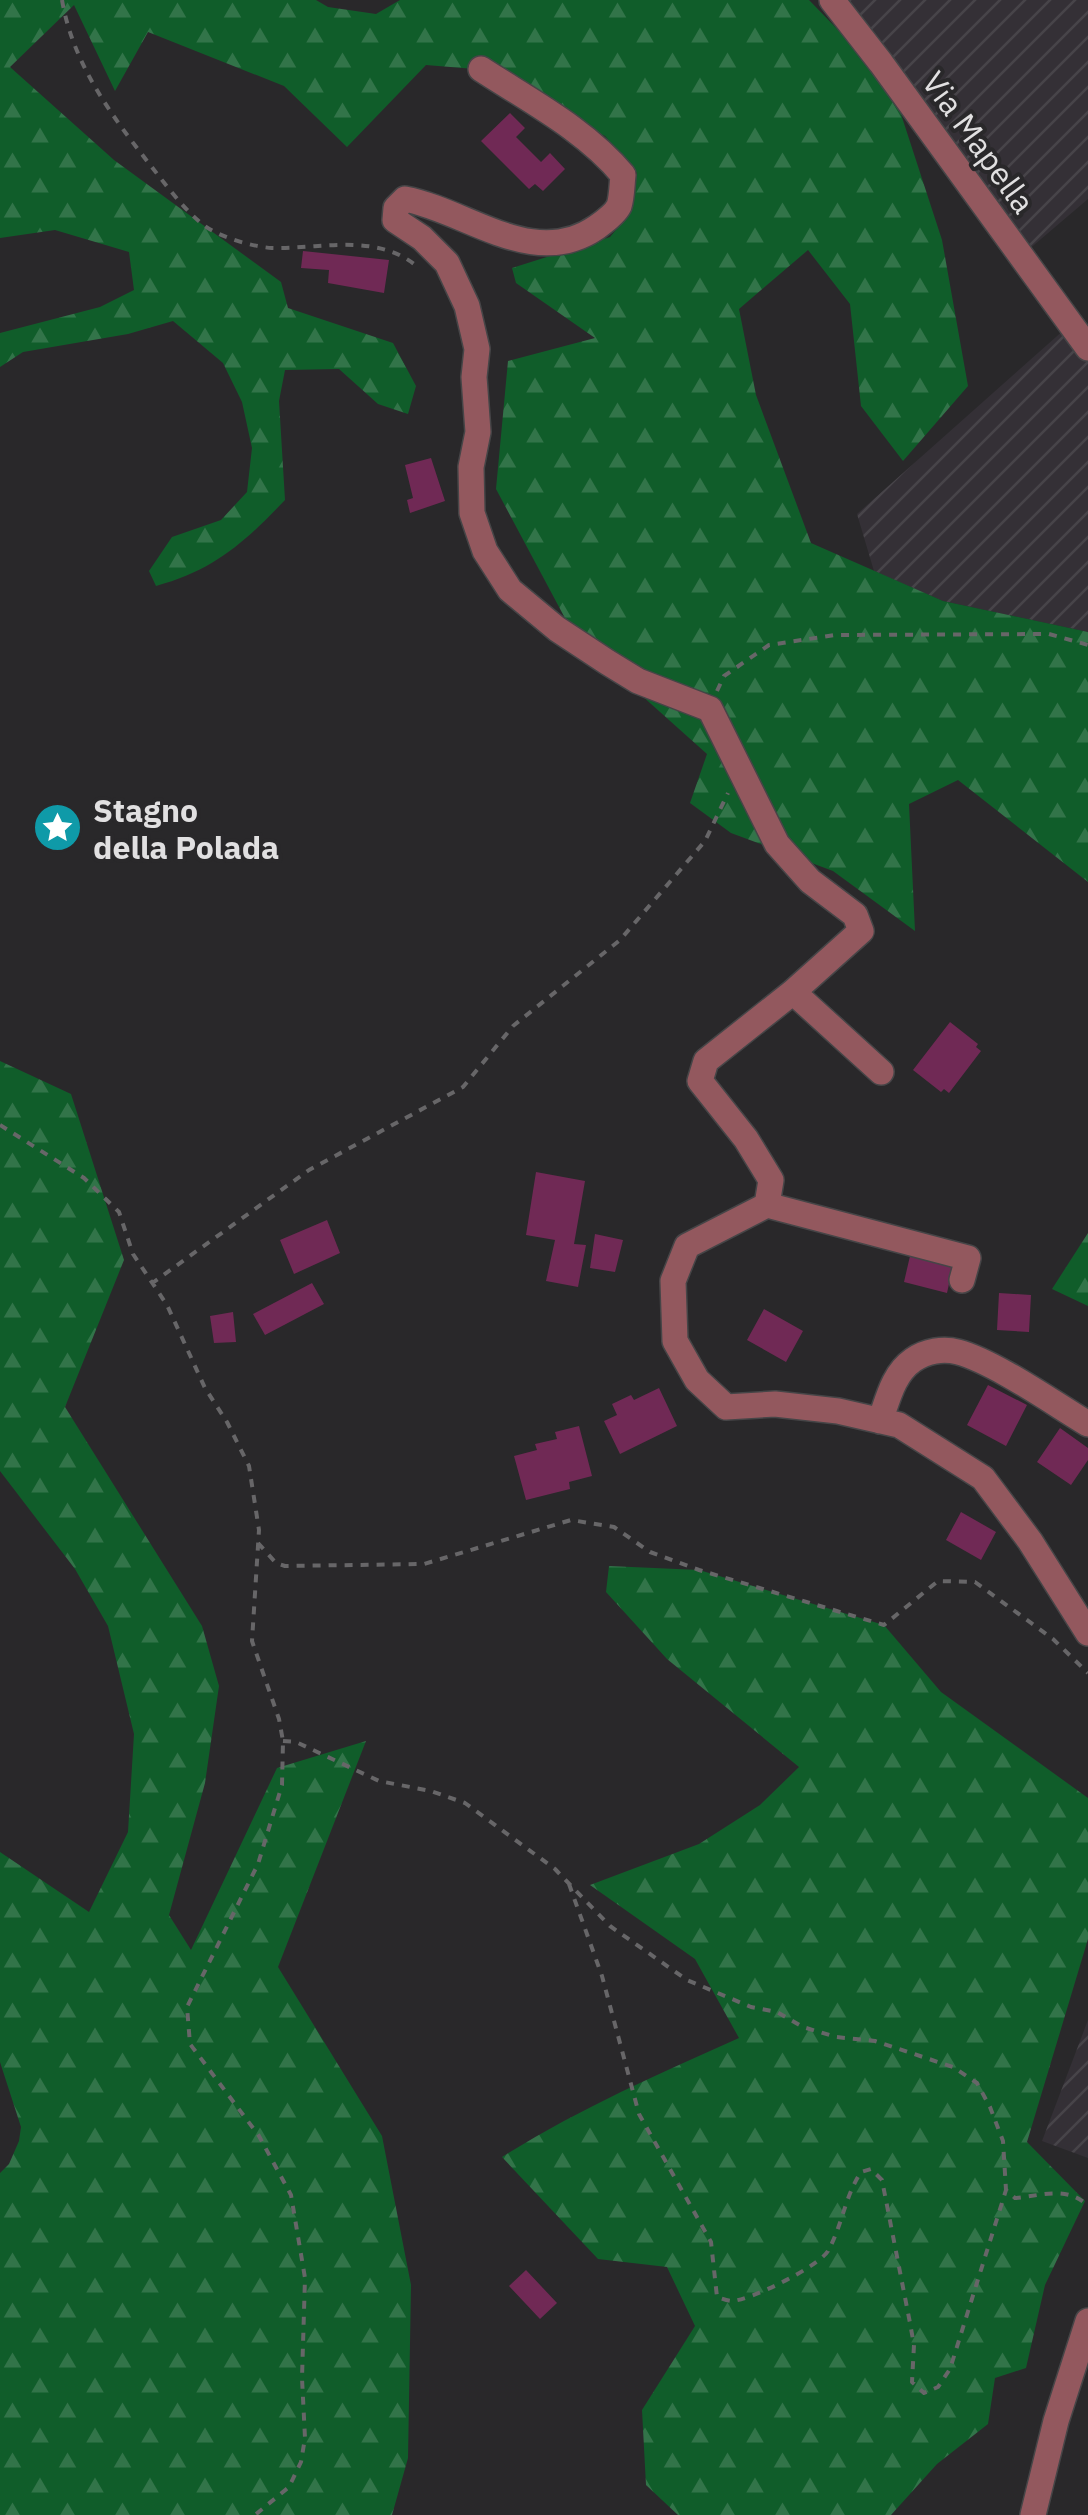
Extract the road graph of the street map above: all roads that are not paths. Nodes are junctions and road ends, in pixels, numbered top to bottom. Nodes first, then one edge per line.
1 (832, 0) edge
2 (482, 69) dead end
3 (1088, 348) edge
4 (793, 992) junction
5 (881, 1072) dead end
6 (767, 1205) junction
7 (962, 1280) dead end
8 (880, 1421) junction
9 (1088, 1424) edge
10 (1088, 1633) edge
11 (1088, 2321) edge
12 (1033, 2515) edge

1 - 3 street, Via Mapella
2 - 4 street
4 - 5 street
4 - 6 street
6 - 7 street
6 - 8 street
8 - 9 street
8 - 10 street
11 - 12 street

